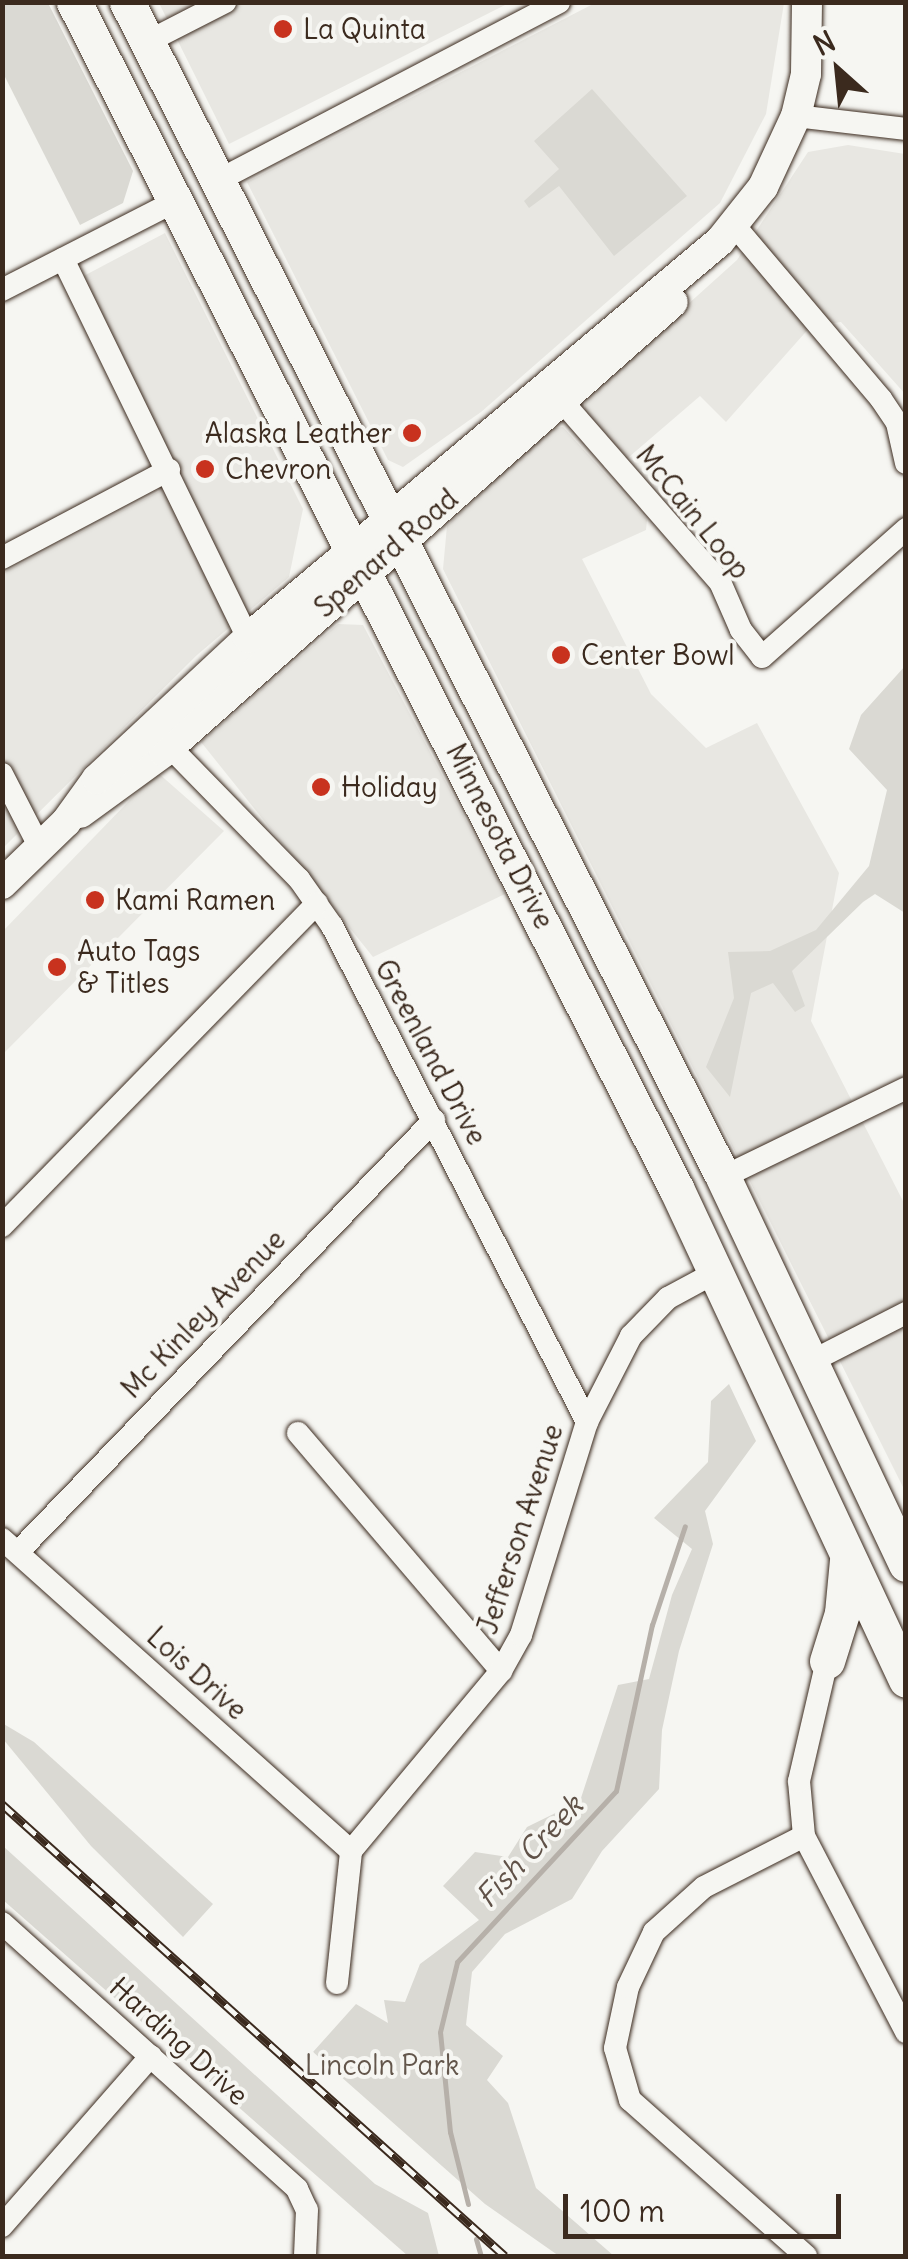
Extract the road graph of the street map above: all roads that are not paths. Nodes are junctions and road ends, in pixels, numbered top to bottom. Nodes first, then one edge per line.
1 (74, 2) edge
2 (127, 2) edge
3 (225, 2) edge
4 (559, 2) edge
5 (807, 2) edge
6 (147, 42) junction
7 (796, 116) junction
8 (906, 129) edge
9 (216, 181) junction
10 (174, 202) junction
11 (734, 225) junction
12 (63, 259) junction
13 (692, 270) junction
14 (2, 290) edge
15 (561, 400) junction
16 (906, 463) edge
17 (169, 470) junction
18 (906, 529) edge
19 (393, 530) junction
20 (2, 558) edge
21 (356, 562) junction
22 (248, 638) junction
23 (170, 747) junction
24 (2, 774) edge
25 (66, 822) junction
26 (40, 846) junction
27 (2, 884) edge
28 (317, 903) junction
29 (906, 1088) edge
30 (434, 1120) junction
31 (722, 1178) junction
32 (2, 1226) edge
33 (716, 1272) junction
34 (906, 1314) edge
35 (812, 1361) junction
36 (586, 1422) junction
37 (298, 1433) dead end
38 (10, 1545) edge
39 (847, 1559) junction
40 (906, 1564) edge
41 (827, 1660) junction
42 (501, 1671) junction
43 (902, 1673) edge
44 (804, 1836) junction
45 (351, 1852) junction
46 (2, 1924) edge
47 (336, 1983) dead end
48 (906, 2032) edge
49 (151, 2056) junction
50 (2, 2226) edge
51 (305, 2256) edge
52 (806, 2256) edge

1 - 10 main road, Minnesota Drive
2 - 6 main road, Minnesota Drive
3 - 6 street
4 - 9 street
5 - 7 main road, Spenard Road
6 - 9 main road, Minnesota Drive
7 - 8 street
7 - 11 main road, Spenard Road
9 - 19 main road, Minnesota Drive
10 - 12 street
10 - 21 main road, Minnesota Drive
11 - 13 main road, Spenard Road
11 - 16 street
12 - 14 street
12 - 17 street
13 - 15 main road, Spenard Road
13 - 19 main road, Spenard Road
15 - 18 street, McCain Loop
15 - 19 main road, Spenard Road
17 - 20 street
17 - 22 street
19 - 21 main road, Spenard Road
19 - 31 main road, Minnesota Drive
21 - 22 main road, Spenard Road
21 - 23 main road, Spenard Road
21 - 33 main road, Minnesota Drive
22 - 25 main road, Spenard Road
23 - 25 main road, Spenard Road
23 - 28 street, Greenland Drive
24 - 26 street
25 - 26 main road, Spenard Road
26 - 27 main road, Spenard Road
28 - 30 street, Greenland Drive
28 - 32 street
29 - 31 street
30 - 36 street, Greenland Drive
30 - 38 street, Mc Kinley Avenue
31 - 35 main road, Minnesota Drive
33 - 36 street, Jefferson Avenue
33 - 39 main road, Minnesota Drive
34 - 35 street
35 - 40 main road, Minnesota Drive
36 - 42 street, Jefferson Avenue
37 - 42 street
38 - 45 street, Lois Drive
39 - 41 main road
39 - 43 main road, Minnesota Drive
41 - 43 main road
41 - 44 street
42 - 45 street, Jefferson Avenue
44 - 48 street
44 - 52 street
45 - 47 street
46 - 49 street, Harding Drive
49 - 50 street
49 - 51 street, Harding Drive

